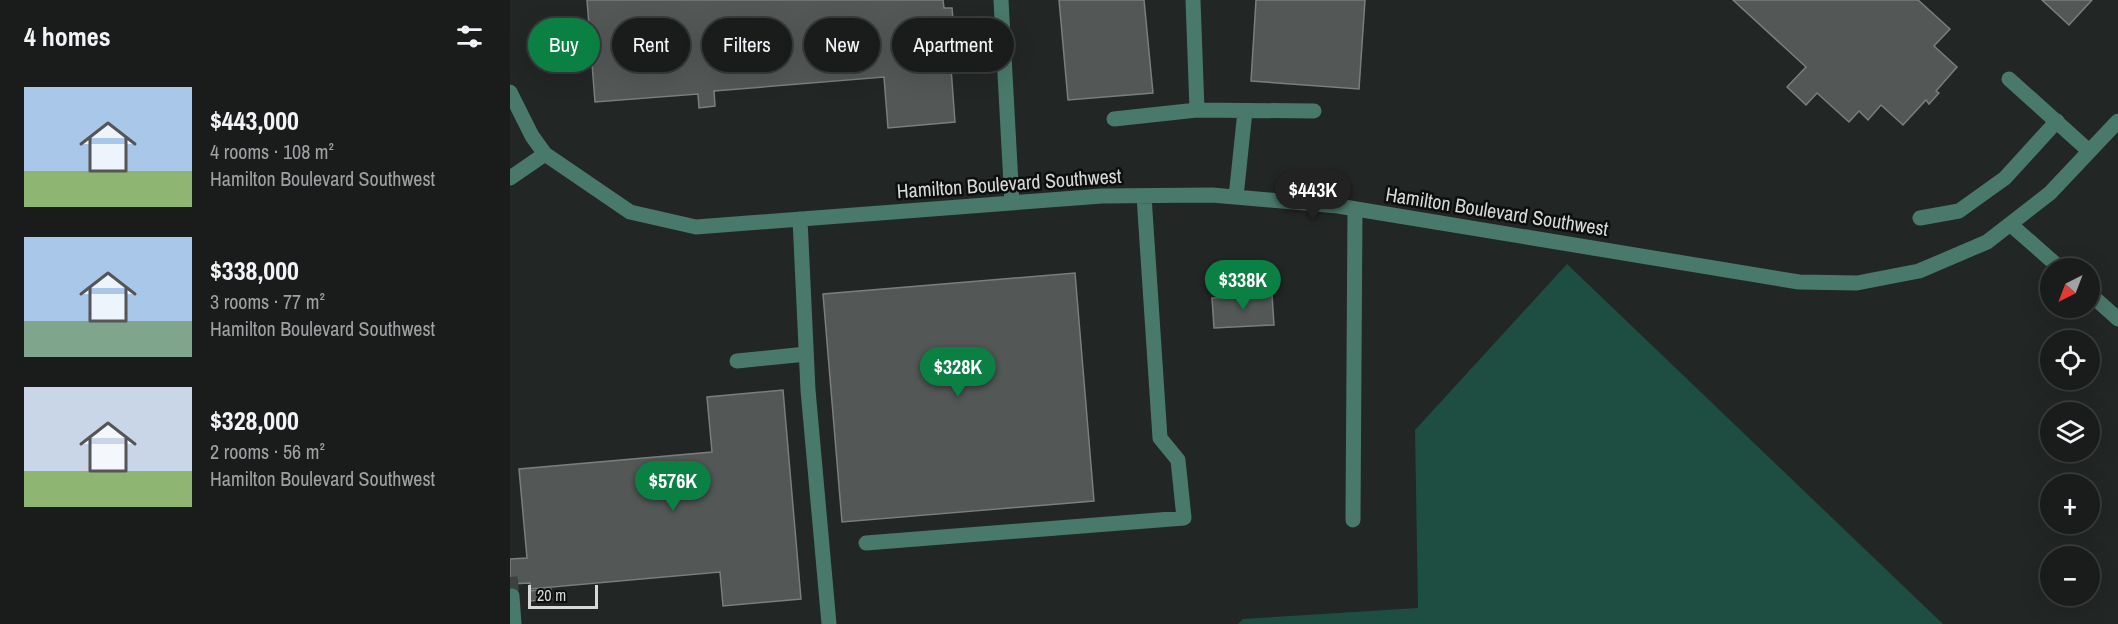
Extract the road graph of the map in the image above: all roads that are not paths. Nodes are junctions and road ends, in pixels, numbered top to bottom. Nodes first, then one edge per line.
1 (1001, 0) edge
2 (1192, 0) edge
3 (2009, 79) dead end
4 (510, 92) edge
5 (1197, 110) junction
6 (1245, 111) junction
7 (1314, 111) dead end
8 (1114, 119) dead end
9 (2057, 121) junction
10 (2118, 121) edge
11 (2089, 151) junction
12 (545, 154) junction
13 (510, 178) edge
14 (1144, 196) junction
15 (1236, 197) junction
16 (1012, 203) junction
17 (1355, 209) junction
18 (1920, 218) dead end
19 (800, 219) junction
20 (2010, 224) junction
21 (2049, 258) edge
22 (2100, 303) edge
23 (2118, 319) edge
24 (806, 354) junction
25 (737, 361) dead end
26 (1353, 520) dead end
27 (866, 543) dead end
28 (512, 596) dead end
29 (514, 624) edge
30 (829, 624) edge

1 - 16 street
2 - 5 street
3 - 9 street
4 - 12 street, Hamilton Boulevard Southwest
5 - 6 street
5 - 8 street
6 - 7 street
6 - 15 street
9 - 11 street
9 - 18 street
10 - 11 street, Hamilton Boulevard Southwest
11 - 20 street, Hamilton Boulevard Southwest
12 - 13 street
12 - 19 street, Hamilton Boulevard Southwest
14 - 15 street, Hamilton Boulevard Southwest
14 - 16 street, Hamilton Boulevard Southwest
14 - 27 street
15 - 17 street, Hamilton Boulevard Southwest
16 - 19 street, Hamilton Boulevard Southwest
17 - 20 street, Hamilton Boulevard Southwest
17 - 26 street
19 - 24 street
20 - 21 street
22 - 23 street
24 - 25 street
24 - 30 street
28 - 29 street

